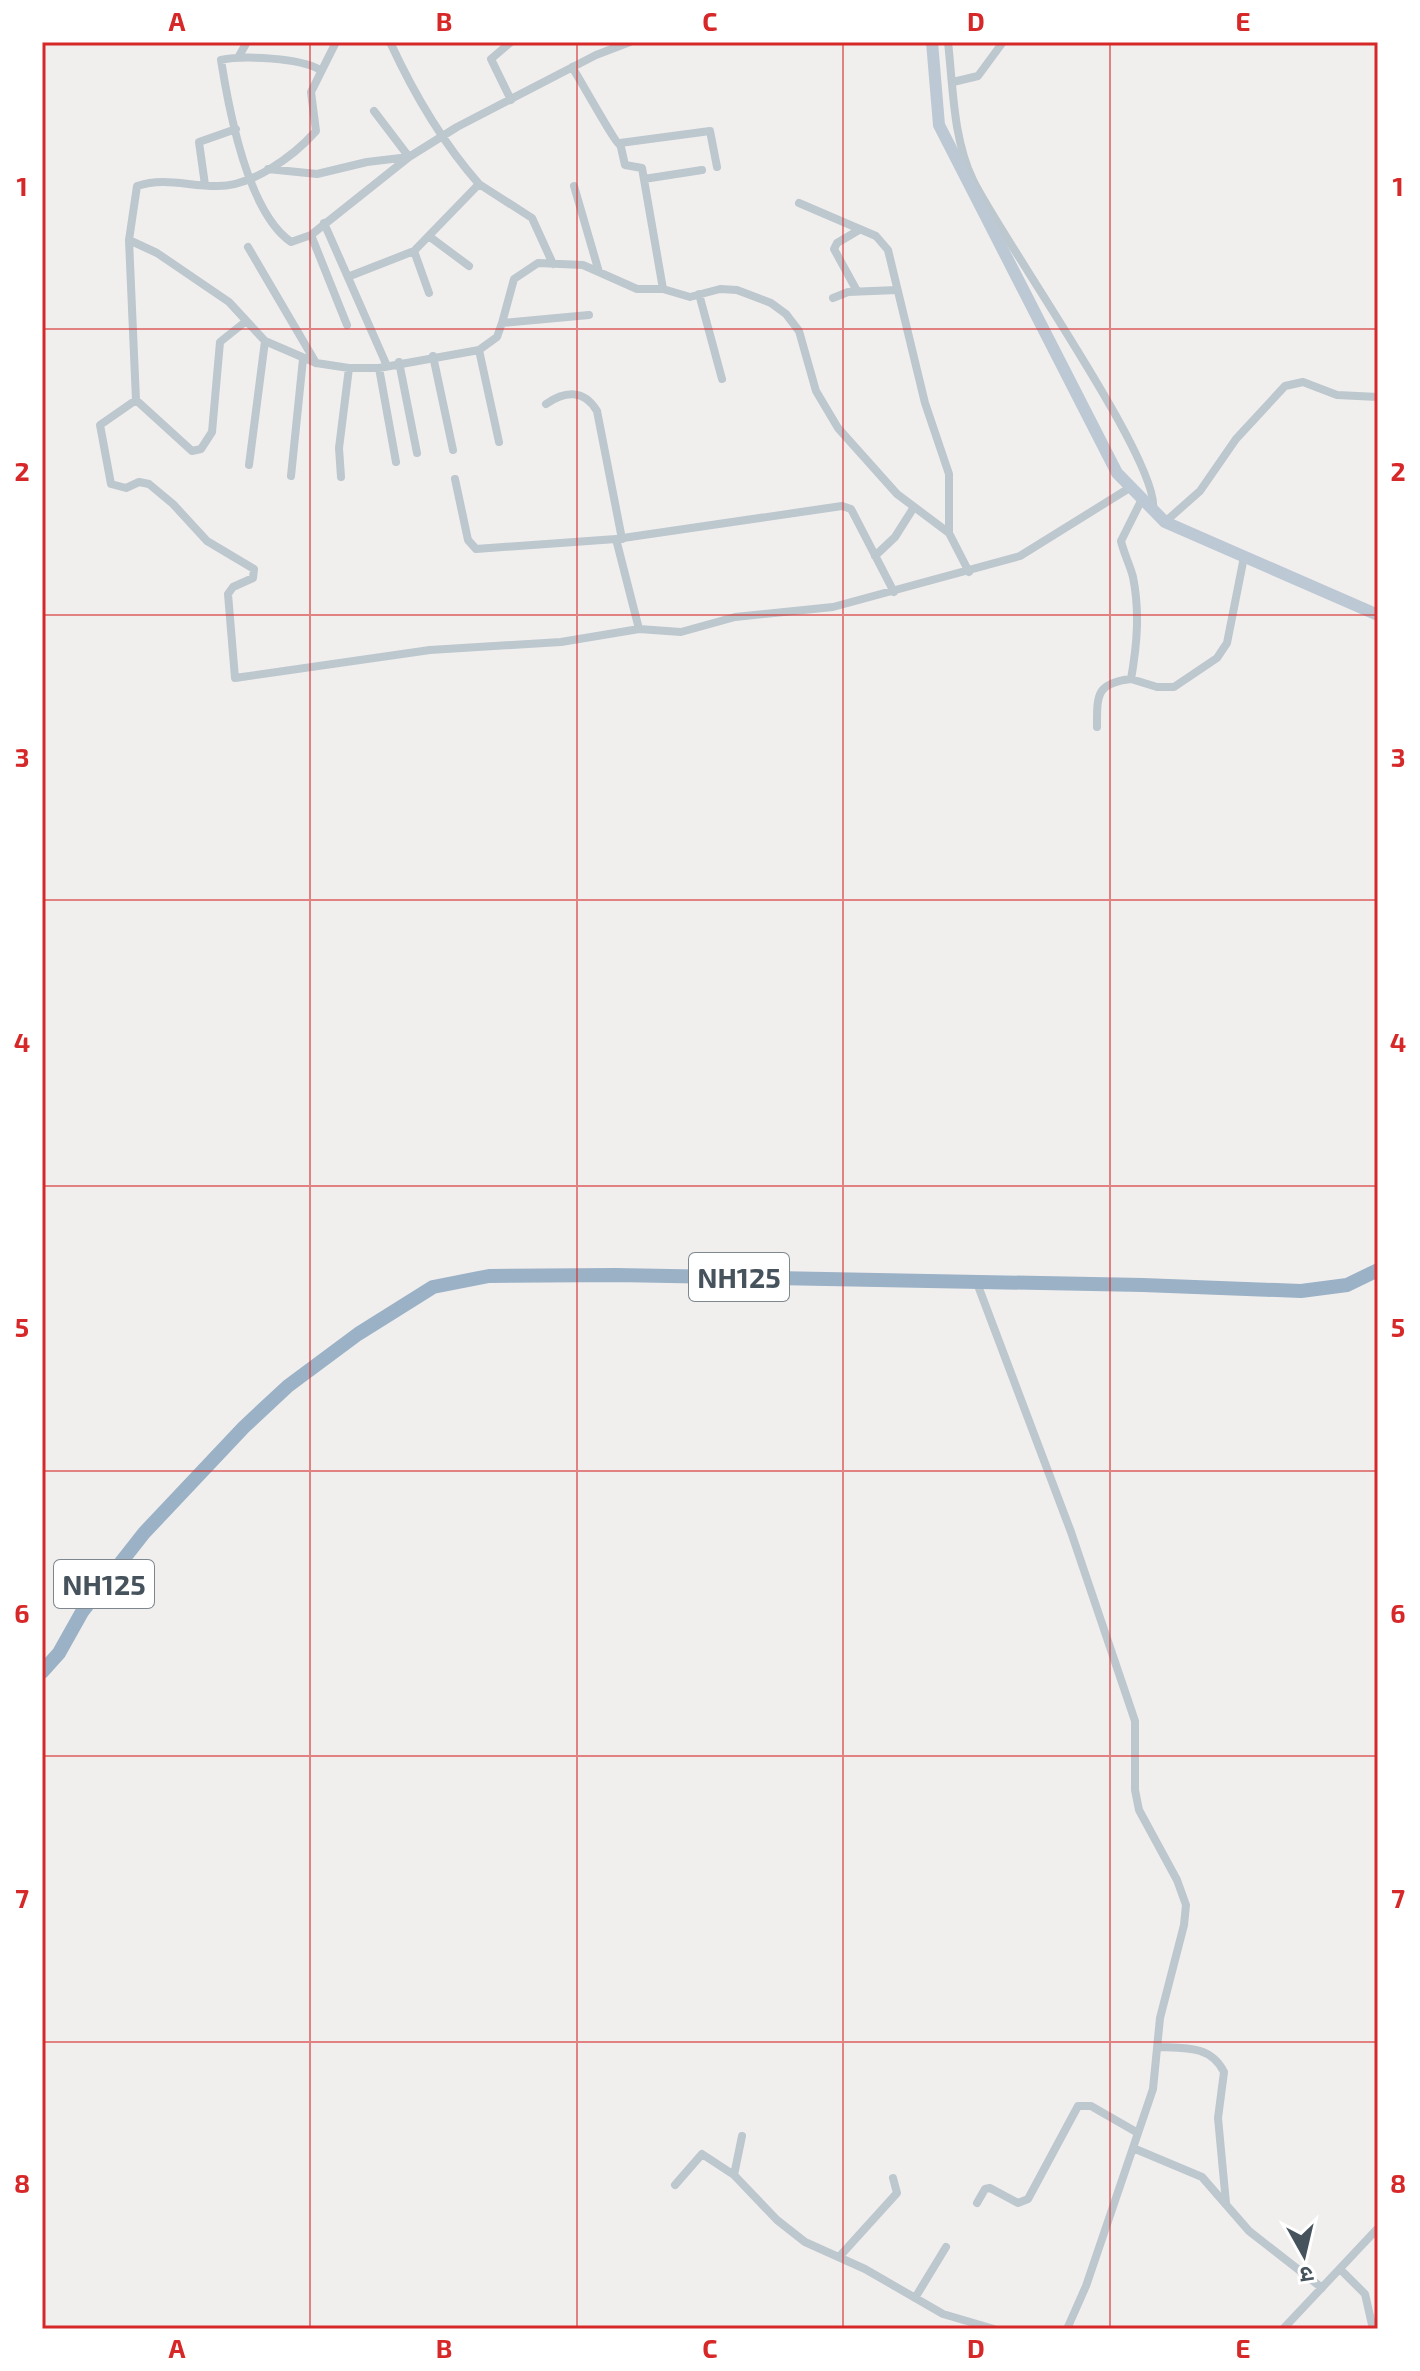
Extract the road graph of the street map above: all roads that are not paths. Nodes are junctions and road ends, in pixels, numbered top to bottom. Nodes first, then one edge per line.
1 (247, 42) edge
2 (320, 42) edge
3 (336, 42) edge
4 (390, 42) edge
5 (511, 42) edge
6 (630, 42) edge
7 (932, 42) edge
8 (948, 42) edge
9 (1003, 42) edge
10 (329, 52) junction
11 (239, 56) junction
12 (572, 67) junction
13 (320, 70) junction
14 (953, 82) junction
15 (511, 100) junction
16 (374, 111) dead end
17 (236, 129) junction
18 (443, 136) junction
19 (620, 145) junction
20 (409, 157) junction
21 (717, 167) dead end
22 (268, 169) junction
23 (702, 170) dead end
24 (644, 179) junction
25 (252, 180) junction
26 (479, 184) junction
27 (205, 185) junction
28 (574, 186) dead end
29 (799, 203) dead end
30 (324, 223) junction
31 (859, 230) junction
32 (311, 235) junction
33 (430, 237) junction
34 (129, 240) junction
35 (248, 247) dead end
36 (414, 251) junction
37 (553, 264) junction
38 (469, 266) dead end
39 (599, 272) junction
40 (350, 276) junction
41 (663, 289) junction
42 (897, 290) junction
43 (857, 291) junction
44 (429, 293) dead end
45 (699, 294) junction
46 (833, 298) dead end
47 (589, 315) dead end
48 (245, 322) junction
49 (502, 323) junction
50 (347, 325) dead end
51 (265, 341) junction
52 (479, 350) junction
53 (433, 356) junction
54 (303, 359) junction
55 (399, 362) junction
56 (316, 363) junction
57 (383, 367) junction
58 (349, 368) junction
59 (722, 379) dead end
60 (1378, 397) edge
61 (136, 400) junction
62 (546, 404) dead end
63 (499, 442) dead end
64 (453, 450) dead end
65 (417, 453) dead end
66 (396, 462) dead end
67 (249, 465) dead end
68 (291, 476) dead end
69 (341, 477) dead end
70 (455, 479) dead end
71 (1131, 487) junction
72 (1142, 499) junction
73 (914, 507) junction
74 (1153, 510) junction
75 (1165, 522) junction
76 (949, 533) junction
77 (619, 539) junction
78 (875, 556) junction
79 (1244, 557) junction
80 (969, 572) junction
81 (894, 592) junction
82 (1378, 615) edge
83 (639, 629) junction
84 (1131, 679) junction
85 (1097, 727) dead end
86 (1378, 1270) edge
87 (977, 1283) junction
88 (42, 1672) edge
89 (1160, 2047) junction
90 (1138, 2133) junction
91 (742, 2136) dead end
92 (1133, 2148) junction
93 (734, 2175) junction
94 (893, 2178) dead end
95 (675, 2185) dead end
96 (977, 2203) dead end
97 (1226, 2204) junction
98 (1378, 2228) edge
99 (946, 2247) dead end
100 (839, 2257) junction
101 (1340, 2269) junction
102 (1322, 2288) junction
103 (915, 2298) junction
104 (994, 2329) edge
105 (1067, 2329) edge
106 (1283, 2329) edge
107 (1373, 2329) edge

1 - 11 street
2 - 10 street
3 - 10 street
4 - 18 street
5 - 15 street
6 - 12 street
7 - 71 main road
8 - 14 street
9 - 14 street
10 - 13 street
11 - 13 street
11 - 17 street
12 - 15 street
12 - 19 street
13 - 22 street
14 - 74 street
15 - 18 street
16 - 20 street
17 - 25 street
17 - 27 street
18 - 20 street
18 - 26 street
19 - 21 street
19 - 24 street
20 - 22 street
20 - 30 street
22 - 25 street
23 - 24 street
24 - 41 street
25 - 27 street
25 - 32 street
26 - 33 street
26 - 37 street
27 - 34 street
28 - 39 street
29 - 31 street
30 - 32 street
30 - 40 street
31 - 42 street
31 - 43 street
32 - 50 street
33 - 36 street
33 - 38 street
34 - 48 street
34 - 61 street
35 - 56 street
36 - 40 street
36 - 44 street
37 - 39 street
37 - 49 street
39 - 41 street
40 - 57 street
41 - 45 street
42 - 43 street
42 - 76 street
43 - 46 street
45 - 59 street
45 - 73 street
47 - 49 street
48 - 51 street
48 - 61 street
49 - 52 street
51 - 54 street
51 - 67 street
52 - 53 street
52 - 63 street
53 - 55 street
53 - 64 street
54 - 56 street
54 - 68 street
55 - 57 street
55 - 65 street
56 - 58 street
57 - 58 street
57 - 66 street
58 - 69 street
60 - 75 street
61 - 83 street
62 - 77 street
70 - 77 street
71 - 72 main road
71 - 80 street
72 - 74 main road
72 - 84 street
73 - 76 street
73 - 78 street
74 - 75 main road
75 - 79 main road
76 - 80 street
77 - 78 street
77 - 83 street
78 - 81 street
79 - 82 main road
79 - 84 street
80 - 81 street
81 - 83 street
84 - 85 street
86 - 87 highway, NH125
87 - 88 highway, NH125
87 - 89 street
89 - 90 street
89 - 97 street
90 - 92 street
90 - 96 street
91 - 93 street
92 - 97 street
92 - 105 street
93 - 95 street
93 - 100 street
94 - 100 street
97 - 102 street
98 - 101 street
99 - 103 street
100 - 103 street
101 - 102 street
101 - 107 street
102 - 106 street
103 - 104 street

